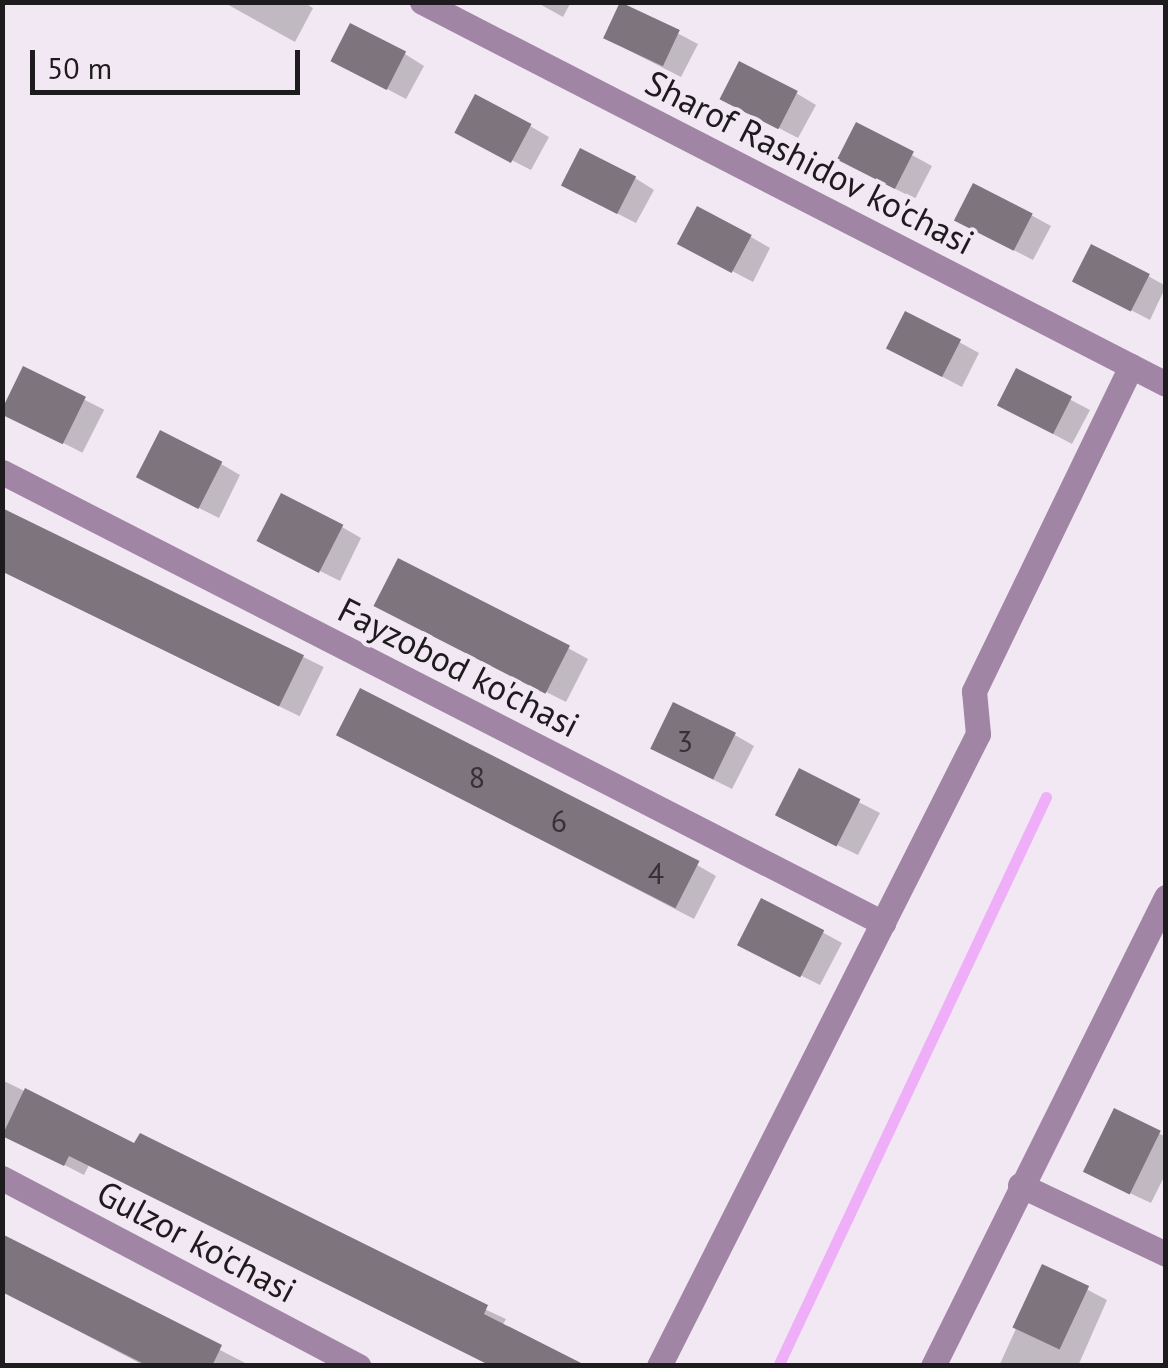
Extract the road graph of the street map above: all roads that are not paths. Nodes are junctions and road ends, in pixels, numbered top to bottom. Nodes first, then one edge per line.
1 (422, 2) edge
2 (1131, 366) junction
3 (1166, 384) edge
4 (2, 472) edge
5 (1166, 898) edge
6 (883, 924) junction
7 (2, 1178) edge
8 (1020, 1184) junction
9 (1166, 1254) edge
10 (358, 1366) edge
11 (660, 1366) edge
12 (934, 1366) edge

1 - 2 street, Sharof Rashidov ko'chasi
2 - 3 street, Sharof Rashidov ko'chasi
2 - 6 street
4 - 6 street, Fayzobod ko'chasi
5 - 8 street
6 - 11 street
7 - 10 street, Gulzor ko'chasi
8 - 9 street
8 - 12 street

